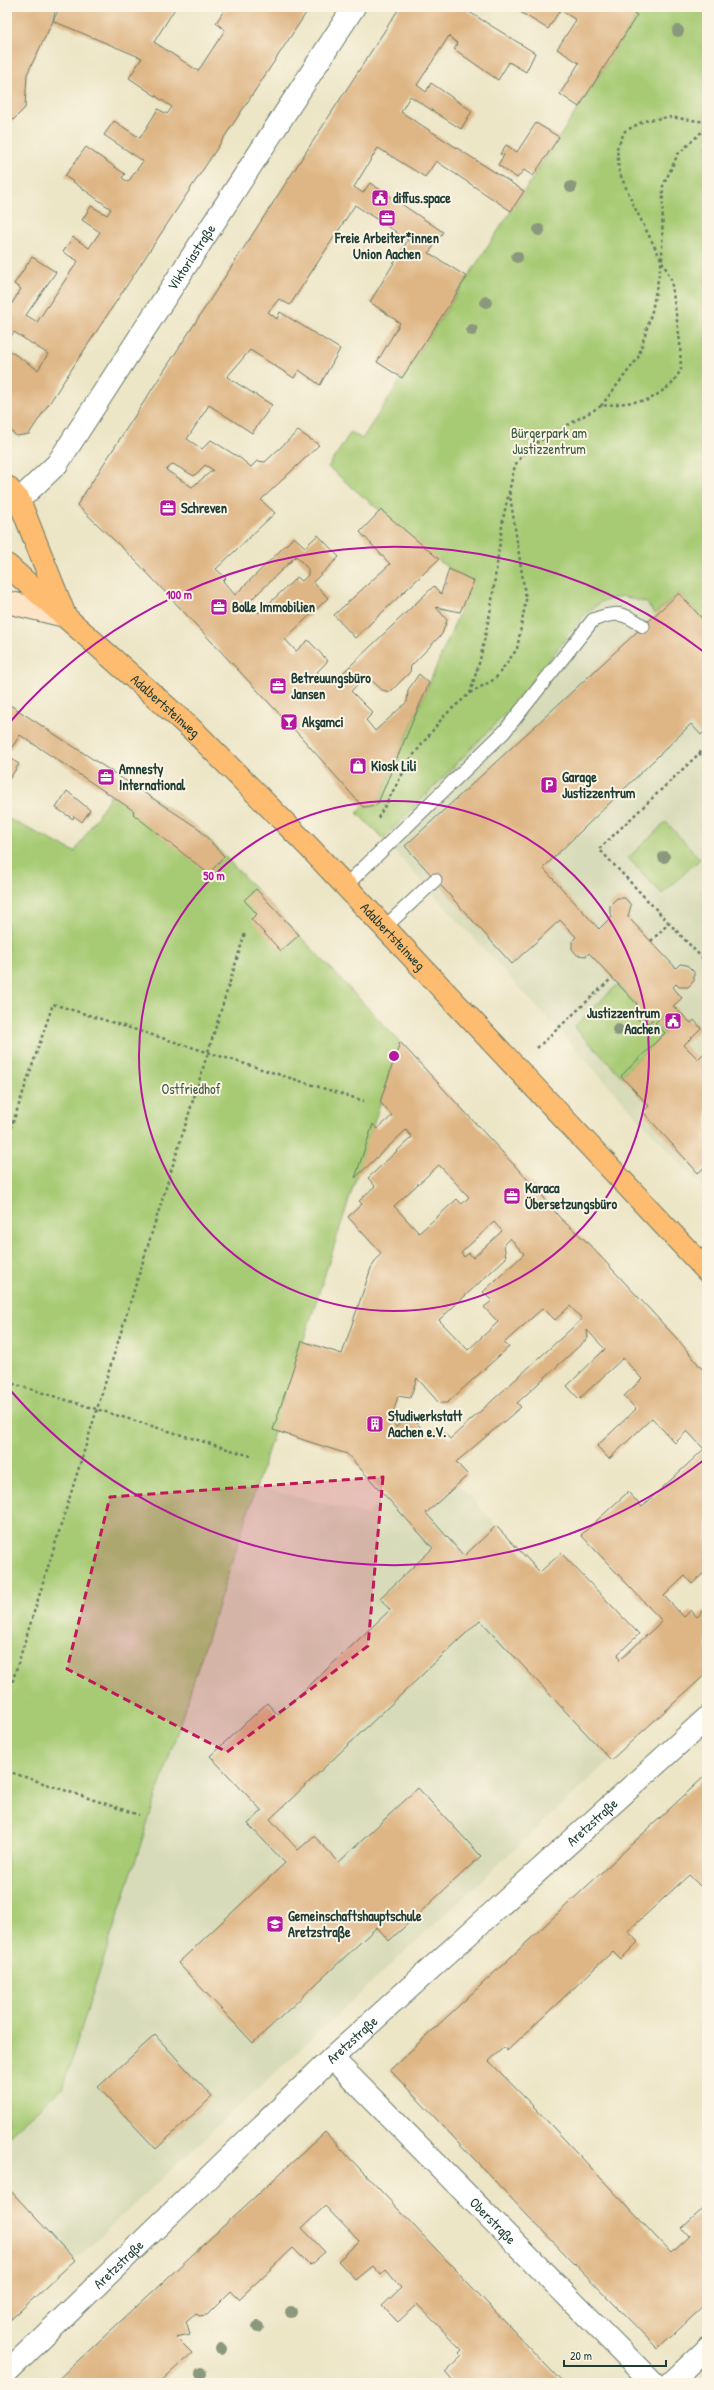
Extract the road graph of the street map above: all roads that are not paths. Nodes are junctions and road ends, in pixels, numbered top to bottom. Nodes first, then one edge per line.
1 (354, 7) edge
2 (13, 493) edge
3 (7, 565) edge
4 (7, 602) edge
5 (65, 616) junction
6 (643, 626) dead end
7 (435, 880) dead end
8 (345, 886) junction
9 (385, 927) junction
10 (707, 1271) edge
11 (707, 1718) edge
12 (332, 2058) junction
13 (707, 2349) edge
14 (7, 2372) edge
15 (653, 2383) edge
16 (671, 2383) edge

1 - 2 street, Viktoriastraße
2 - 5 main road, Adalbertsteinweg
3 - 5 main road, Adalbertsteinweg
4 - 5 main road
5 - 8 main road, Adalbertsteinweg
6 - 8 lane
7 - 9 lane
8 - 9 main road, Adalbertsteinweg
9 - 10 main road, Adalbertsteinweg
11 - 12 street, Aretzstraße
12 - 14 street, Aretzstraße
12 - 15 street, Oberstraße
13 - 16 street

